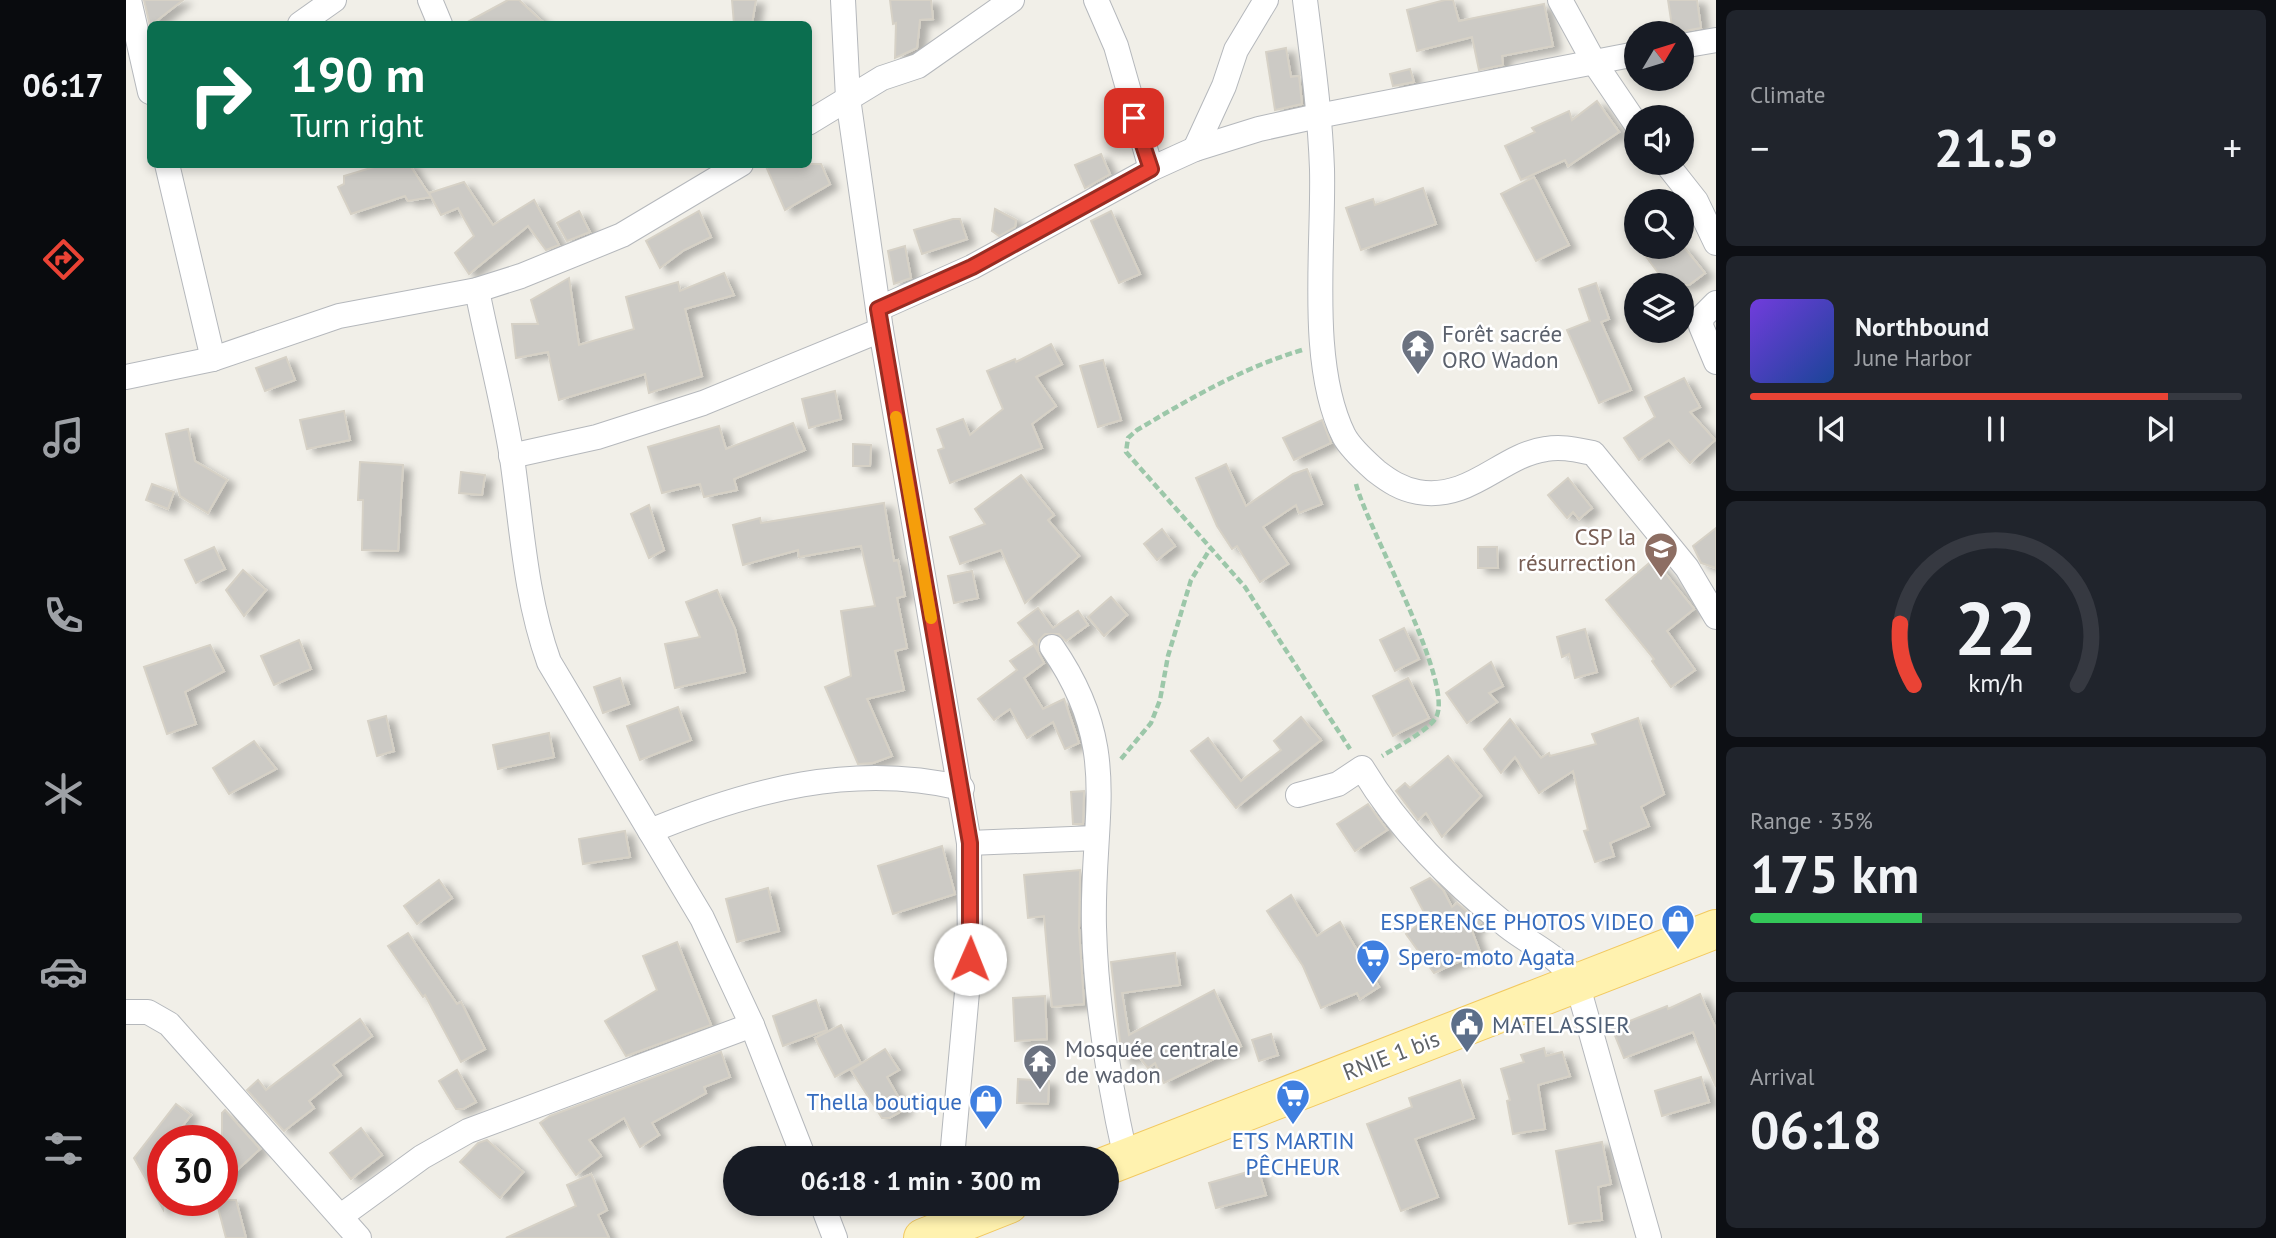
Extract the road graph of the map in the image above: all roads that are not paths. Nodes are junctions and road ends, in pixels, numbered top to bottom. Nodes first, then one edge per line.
1 (129, 0) edge
2 (334, 0) edge
3 (430, 0) edge
4 (843, 0) edge
5 (1012, 0) edge
6 (1096, 0) edge
7 (1266, 0) edge
8 (1305, 0) edge
9 (1560, 0) edge
10 (304, 21) edge
11 (439, 21) edge
12 (1716, 40) edge
13 (1694, 44) edge
14 (1624, 56) edge
15 (1594, 62) junction
16 (147, 79) edge
17 (848, 98) junction
18 (1624, 106) edge
19 (1318, 116) junction
20 (812, 120) edge
21 (1195, 149) junction
22 (168, 168) edge
23 (734, 168) edge
24 (1151, 169) junction
25 (1679, 175) edge
26 (1706, 201) edge
27 (1716, 243) edge
28 (477, 290) junction
29 (1716, 303) edge
30 (879, 319) junction
31 (213, 359) junction
32 (1716, 362) edge
33 (126, 377) edge
34 (512, 457) junction
35 (1714, 609) edge
36 (1052, 647) dead end
37 (961, 788) junction
38 (1298, 795) dead end
39 (650, 831) junction
40 (1096, 838) junction
41 (970, 843) junction
42 (1716, 929) edge
43 (1577, 983) junction
44 (126, 1012) edge
45 (752, 1025) junction
46 (799, 1146) edge
47 (953, 1146) edge
48 (1115, 1146) edge
49 (1119, 1161) edge
50 (341, 1216) junction
51 (827, 1216) edge
52 (976, 1216) edge
53 (944, 1228) edge
54 (359, 1238) edge
55 (835, 1238) edge
56 (1649, 1238) edge

1 - 16 street
2 - 10 street
3 - 11 street
4 - 17 street
5 - 17 street
6 - 24 street
7 - 21 street
8 - 19 street
9 - 15 street
12 - 13 street
14 - 15 street
15 - 18 street
15 - 19 street
17 - 20 street
17 - 30 street
19 - 21 street
19 - 35 street
21 - 24 street
22 - 31 street
23 - 28 street
24 - 30 street
25 - 26 street
26 - 27 street
28 - 31 street
28 - 34 street
29 - 32 street
30 - 34 street
30 - 37 street
31 - 33 street
34 - 39 street
36 - 40 street
37 - 39 street
37 - 41 street
38 - 43 street
39 - 45 street
40 - 41 street
40 - 48 street
41 - 47 street
42 - 43 main road, RNIE 1 bis
43 - 49 main road, RNIE 1 bis
43 - 56 street
44 - 50 street
45 - 46 street
45 - 50 street
50 - 54 street
51 - 55 street
52 - 53 main road

